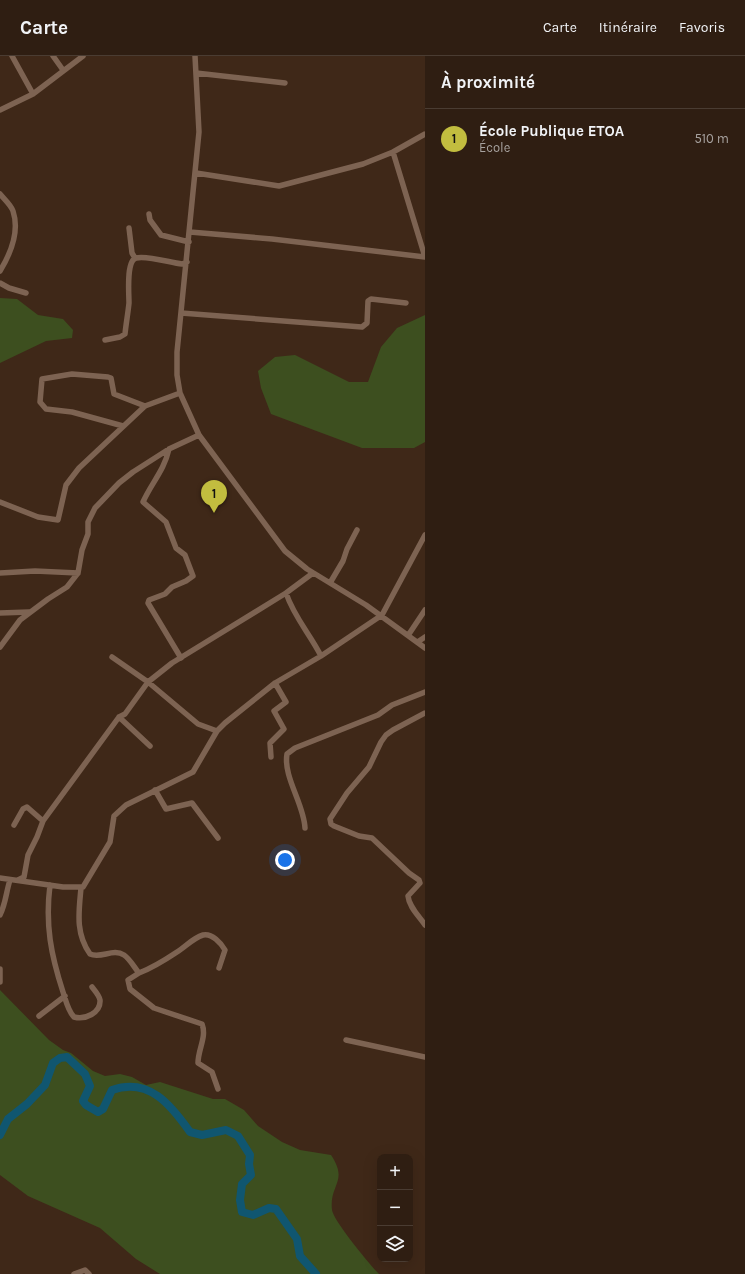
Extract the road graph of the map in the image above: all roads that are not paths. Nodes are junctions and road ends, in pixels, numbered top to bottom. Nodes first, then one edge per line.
1 (12, 56) edge
2 (53, 56) edge
3 (83, 56) edge
4 (195, 56) edge
5 (63, 70) junction
6 (196, 74) junction
7 (285, 83) dead end
8 (33, 94) junction
9 (0, 110) edge
10 (425, 134) edge
11 (393, 152) junction
12 (196, 173) junction
13 (0, 194) edge
14 (149, 214) dead end
15 (129, 228) dead end
16 (190, 232) junction
17 (189, 242) junction
18 (425, 257) edge
19 (135, 258) junction
20 (187, 262) junction
21 (0, 271) edge
22 (0, 283) edge
23 (26, 292) dead end
24 (406, 303) dead end
25 (181, 313) junction
26 (105, 340) dead end
27 (180, 392) junction
28 (145, 406) junction
29 (123, 426) junction
30 (199, 435) junction
31 (169, 449) junction
32 (0, 502) edge
33 (357, 530) dead end
34 (425, 535) edge
35 (0, 573) edge
36 (78, 573) junction
37 (313, 573) junction
38 (330, 583) junction
39 (286, 593) junction
40 (425, 610) edge
41 (29, 612) junction
42 (0, 613) edge
43 (382, 615) junction
44 (409, 634) junction
45 (425, 637) edge
46 (418, 642) junction
47 (0, 646) edge
48 (425, 648) edge
49 (321, 656) junction
50 (112, 657) dead end
51 (181, 658) junction
52 (148, 682) junction
53 (275, 683) junction
54 (425, 692) edge
55 (425, 713) edge
56 (118, 717) junction
57 (217, 731) junction
58 (150, 746) dead end
59 (271, 757) dead end
60 (155, 790) junction
61 (43, 821) junction
62 (14, 825) dead end
63 (305, 828) dead end
64 (218, 838) dead end
65 (0, 878) edge
66 (10, 880) junction
67 (18, 880) junction
68 (50, 885) junction
69 (81, 888) junction
70 (0, 915) edge
71 (425, 924) edge
72 (219, 968) dead end
73 (0, 969) edge
74 (139, 973) junction
75 (0, 982) edge
76 (92, 986) dead end
77 (65, 996) junction
78 (39, 1016) dead end
79 (346, 1040) dead end
80 (425, 1057) edge
81 (218, 1089) dead end
82 (74, 1274) edge
83 (89, 1274) edge

1 - 8 street
2 - 5 street
3 - 5 street
4 - 6 street
5 - 8 street
6 - 7 street
6 - 12 street
8 - 9 street
10 - 11 street
11 - 12 street
11 - 18 street
12 - 16 street
13 - 21 street
14 - 17 street
15 - 19 street
16 - 17 street
16 - 18 street
17 - 20 street
19 - 20 street
19 - 26 street
20 - 25 street
22 - 23 street
24 - 25 street
25 - 27 street
27 - 28 street
27 - 30 street
28 - 29 street
28 - 29 street
29 - 32 street
30 - 31 street
30 - 37 street
31 - 36 street
31 - 51 street
33 - 38 street
34 - 43 street
35 - 36 street
36 - 41 street
37 - 38 street
37 - 39 street
38 - 43 street
39 - 49 street
39 - 51 street
40 - 44 street
41 - 42 street
41 - 47 street
43 - 44 street
43 - 49 street
44 - 46 street
45 - 46 street
46 - 48 street
49 - 53 street
50 - 52 street
51 - 52 street
52 - 56 street
52 - 57 street
53 - 57 street
53 - 59 street
54 - 63 street
55 - 71 street
56 - 58 street
56 - 61 street
57 - 60 street
60 - 64 street
60 - 69 street
61 - 62 street
61 - 67 street
65 - 66 street
66 - 67 street
66 - 70 street
67 - 68 street
68 - 69 street
68 - 77 street
69 - 74 street
72 - 74 street
73 - 75 street
74 - 81 street
76 - 77 street
77 - 78 street
79 - 80 street
82 - 83 street

